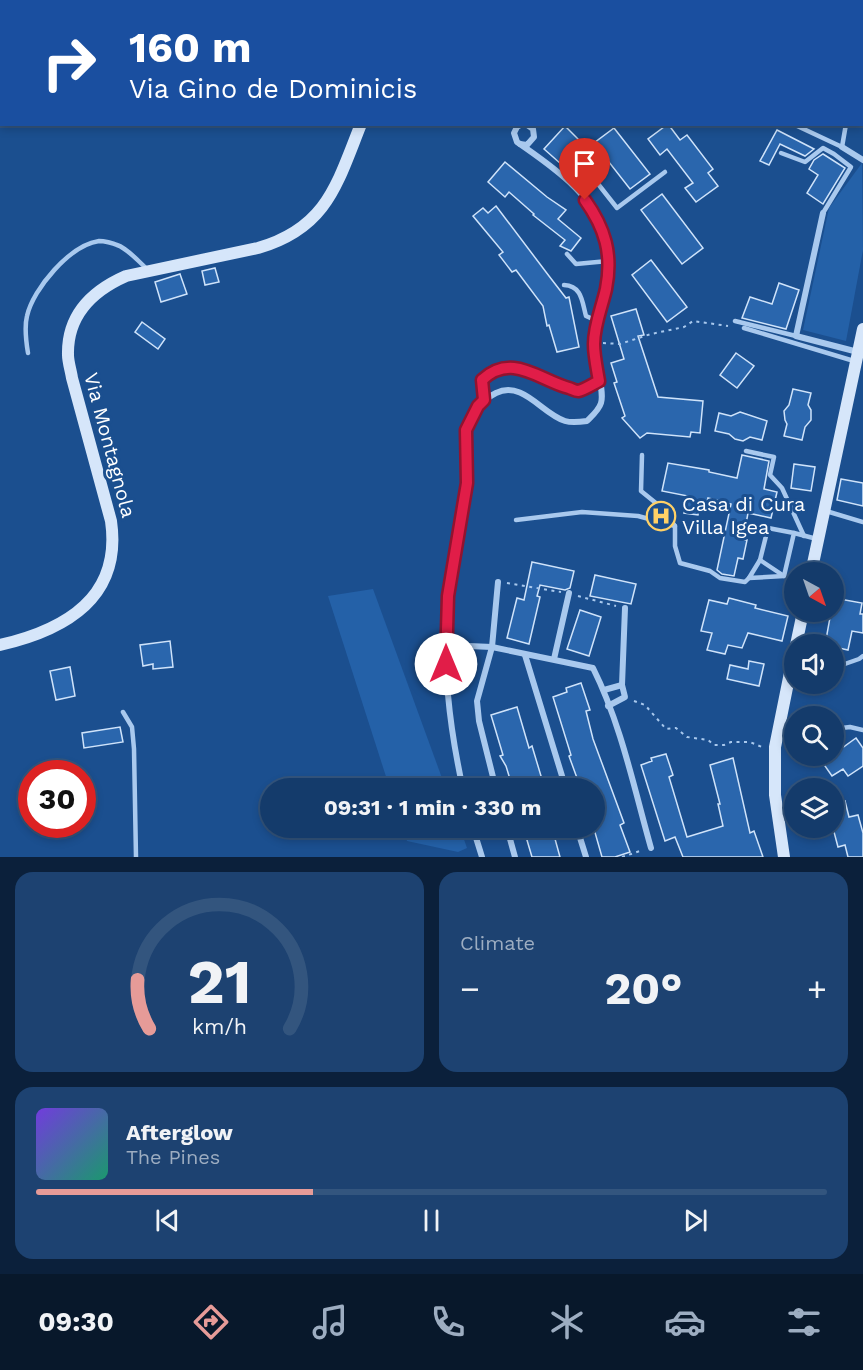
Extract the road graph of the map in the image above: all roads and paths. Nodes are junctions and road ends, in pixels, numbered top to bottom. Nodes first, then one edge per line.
1 (360, 126) edge
2 (519, 126) edge
3 (528, 126) edge
4 (797, 126) edge
5 (846, 126) edge
6 (534, 136) junction
7 (520, 144) junction
8 (842, 147) junction
9 (532, 152) junction
10 (781, 153) dead end
11 (863, 160) edge
12 (665, 172) dead end
13 (568, 182) junction
14 (823, 213) joint
15 (567, 254) dead end
16 (608, 261) junction
17 (148, 270) junction
18 (564, 285) dead end
19 (597, 321) junction
20 (735, 321) dead end
21 (744, 328) joint
22 (863, 332) edge
23 (796, 336) junction
24 (594, 342) junction
25 (28, 353) dead end
26 (857, 357) junction
27 (599, 381) junction
28 (484, 400) junction
29 (746, 451) dead end
30 (642, 455) dead end
31 (826, 511) junction
32 (516, 520) dead end
33 (863, 522) edge
34 (675, 526) junction
35 (794, 533) junction
36 (804, 536) junction
37 (819, 539) junction
38 (760, 560) junction
39 (787, 562) edge
40 (814, 562) edge
41 (784, 576) joint
42 (749, 578) junction
43 (498, 582) dead end
44 (569, 593) dead end
45 (625, 608) dead end
46 (0, 645) edge
47 (445, 645) junction
48 (492, 647) junction
49 (525, 655) junction
50 (863, 656) edge
51 (554, 659) junction
52 (844, 664) edge
53 (622, 685) junction
54 (604, 690) junction
55 (786, 694) edge
56 (625, 698) junction
57 (608, 706) junction
58 (123, 712) dead end
59 (844, 728) edge
60 (863, 730) edge
61 (784, 739) edge
62 (775, 742) junction
63 (461, 778) edge
64 (493, 778) edge
65 (563, 778) edge
66 (476, 838) edge
67 (510, 838) edge
68 (580, 838) edge
69 (651, 848) joint
70 (136, 857) edge
71 (482, 857) edge
72 (515, 857) edge
73 (586, 857) edge
74 (622, 857) edge
75 (784, 857) edge

1 - 17 main road, Via Montagnola
2 - 7 street
3 - 6 street
4 - 8 lane
5 - 8 lane
6 - 7 street
6 - 9 street
7 - 9 street
8 - 11 street
9 - 13 street
10 - 14 lane
12 - 13 lane
13 - 16 street
14 - 23 street
15 - 16 lane
16 - 19 street
17 - 25 lane
17 - 46 main road, Via Montagnola
18 - 19 lane
19 - 24 street
20 - 23 lane
21 - 24 path
21 - 26 lane
22 - 26 main road
23 - 26 street
24 - 27 street
26 - 31 main road
27 - 28 lane
27 - 28 street
28 - 47 street
29 - 36 lane
30 - 34 lane
31 - 33 lane
31 - 37 main road
32 - 34 lane
34 - 42 lane
35 - 36 lane
35 - 38 lane
35 - 39 lane
36 - 37 lane
37 - 40 main road
38 - 41 lane
38 - 42 lane
41 - 42 lane
43 - 48 street
44 - 51 street
45 - 53 street
47 - 48 street
47 - 63 street
48 - 49 street
48 - 64 street
49 - 51 street
49 - 65 street
50 - 52 lane
51 - 54 street
53 - 54 street
53 - 56 street
54 - 57 street
55 - 62 main road
56 - 57 street
56 - 62 path
57 - 69 street
58 - 70 lane
59 - 60 lane
61 - 62 lane
62 - 75 main road
66 - 71 street
67 - 72 street
68 - 73 street
69 - 74 path

